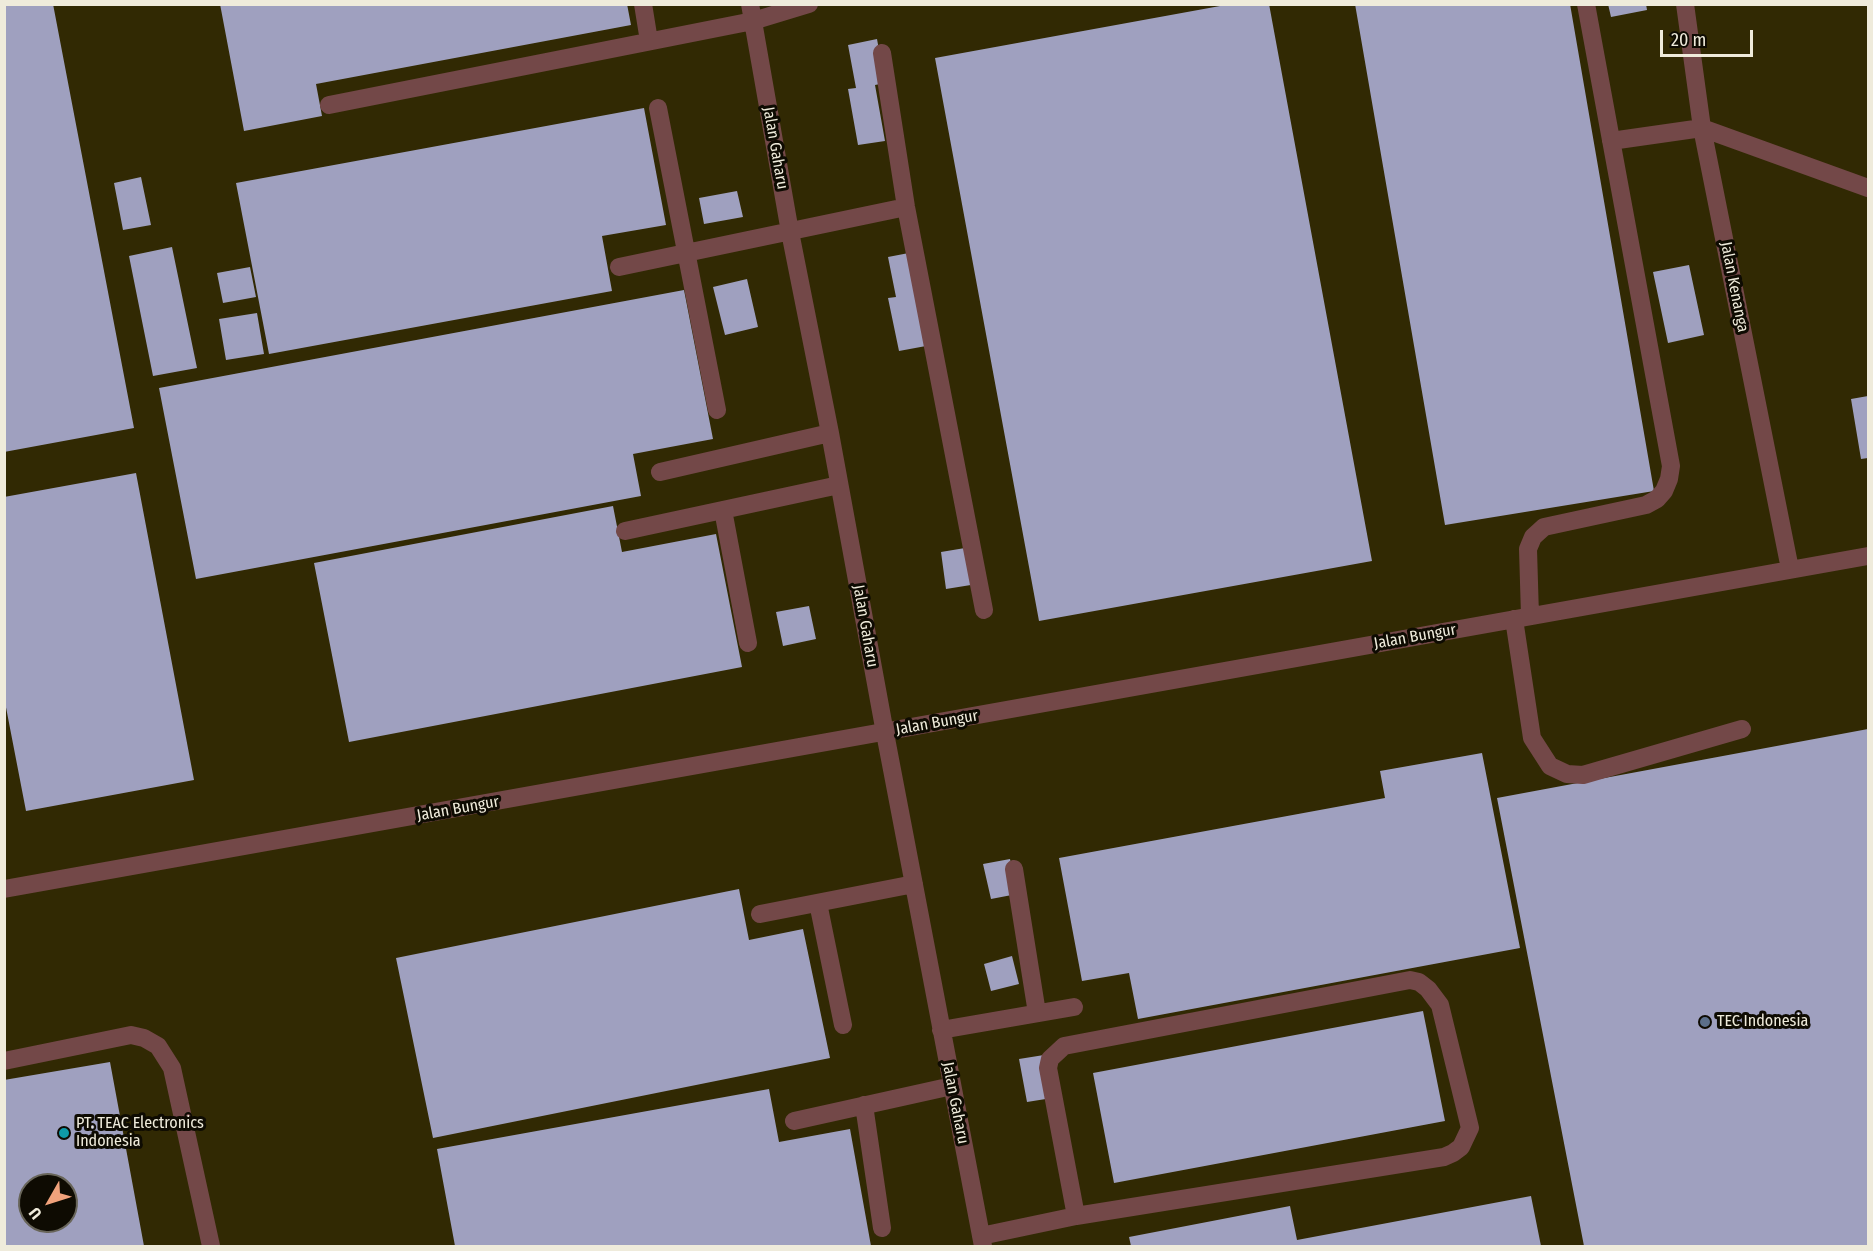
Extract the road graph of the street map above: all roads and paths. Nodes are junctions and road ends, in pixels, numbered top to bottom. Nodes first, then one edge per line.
1 (643, 4) edge
2 (809, 4) edge
3 (1586, 4) edge
4 (1685, 4) edge
5 (751, 13) edge
6 (649, 41) junction
7 (882, 53) dead end
8 (329, 105) dead end
9 (658, 108) dead end
10 (1702, 128) junction
11 (1611, 141) junction
12 (1869, 188) edge
13 (906, 207) junction
14 (790, 232) junction
15 (687, 252) junction
16 (619, 267) dead end
17 (717, 410) dead end
18 (830, 433) junction
19 (660, 472) dead end
20 (839, 485) junction
21 (723, 510) junction
22 (625, 531) dead end
23 (1869, 556) edge
24 (1790, 569) junction
25 (984, 610) dead end
26 (1522, 617) junction
27 (748, 642) dead end
28 (1742, 729) dead end
29 (885, 733) junction
30 (1014, 869) dead end
31 (914, 884) junction
32 (4, 890) edge
33 (818, 903) junction
34 (760, 914) dead end
35 (1074, 1007) dead end
36 (1037, 1012) junction
37 (843, 1025) dead end
38 (941, 1030) junction
39 (4, 1061) edge
40 (952, 1086) junction
41 (864, 1105) junction
42 (794, 1121) dead end
43 (1076, 1216) junction
44 (882, 1228) dead end
45 (982, 1241) edge
46 (211, 1246) edge

1 - 6 street
2 - 5 street
3 - 11 street
4 - 10 street, Jalan Kenanga
5 - 6 street
5 - 14 street, Jalan Gaharu
6 - 8 street
7 - 13 street
9 - 15 street
10 - 11 street
10 - 12 street
10 - 24 street, Jalan Kenanga
11 - 26 street
13 - 14 street
13 - 25 street
14 - 15 street
14 - 18 street, Jalan Gaharu
15 - 16 street
15 - 17 street
18 - 19 street
18 - 20 street, Jalan Gaharu
20 - 21 street
20 - 29 street, Jalan Gaharu
21 - 22 street
21 - 27 street
23 - 24 street, Jalan Bungur
24 - 26 street, Jalan Bungur
26 - 28 street
26 - 29 street, Jalan Bungur
29 - 31 street, Jalan Gaharu
29 - 32 street, Jalan Bungur
30 - 36 street
31 - 33 street
31 - 38 street, Jalan Gaharu
33 - 34 street
33 - 37 street
35 - 36 street
36 - 38 street
38 - 40 street, Jalan Gaharu
39 - 46 street
40 - 41 street
40 - 45 street, Jalan Gaharu
41 - 42 street
41 - 44 street
43 - 43 street
43 - 45 street

